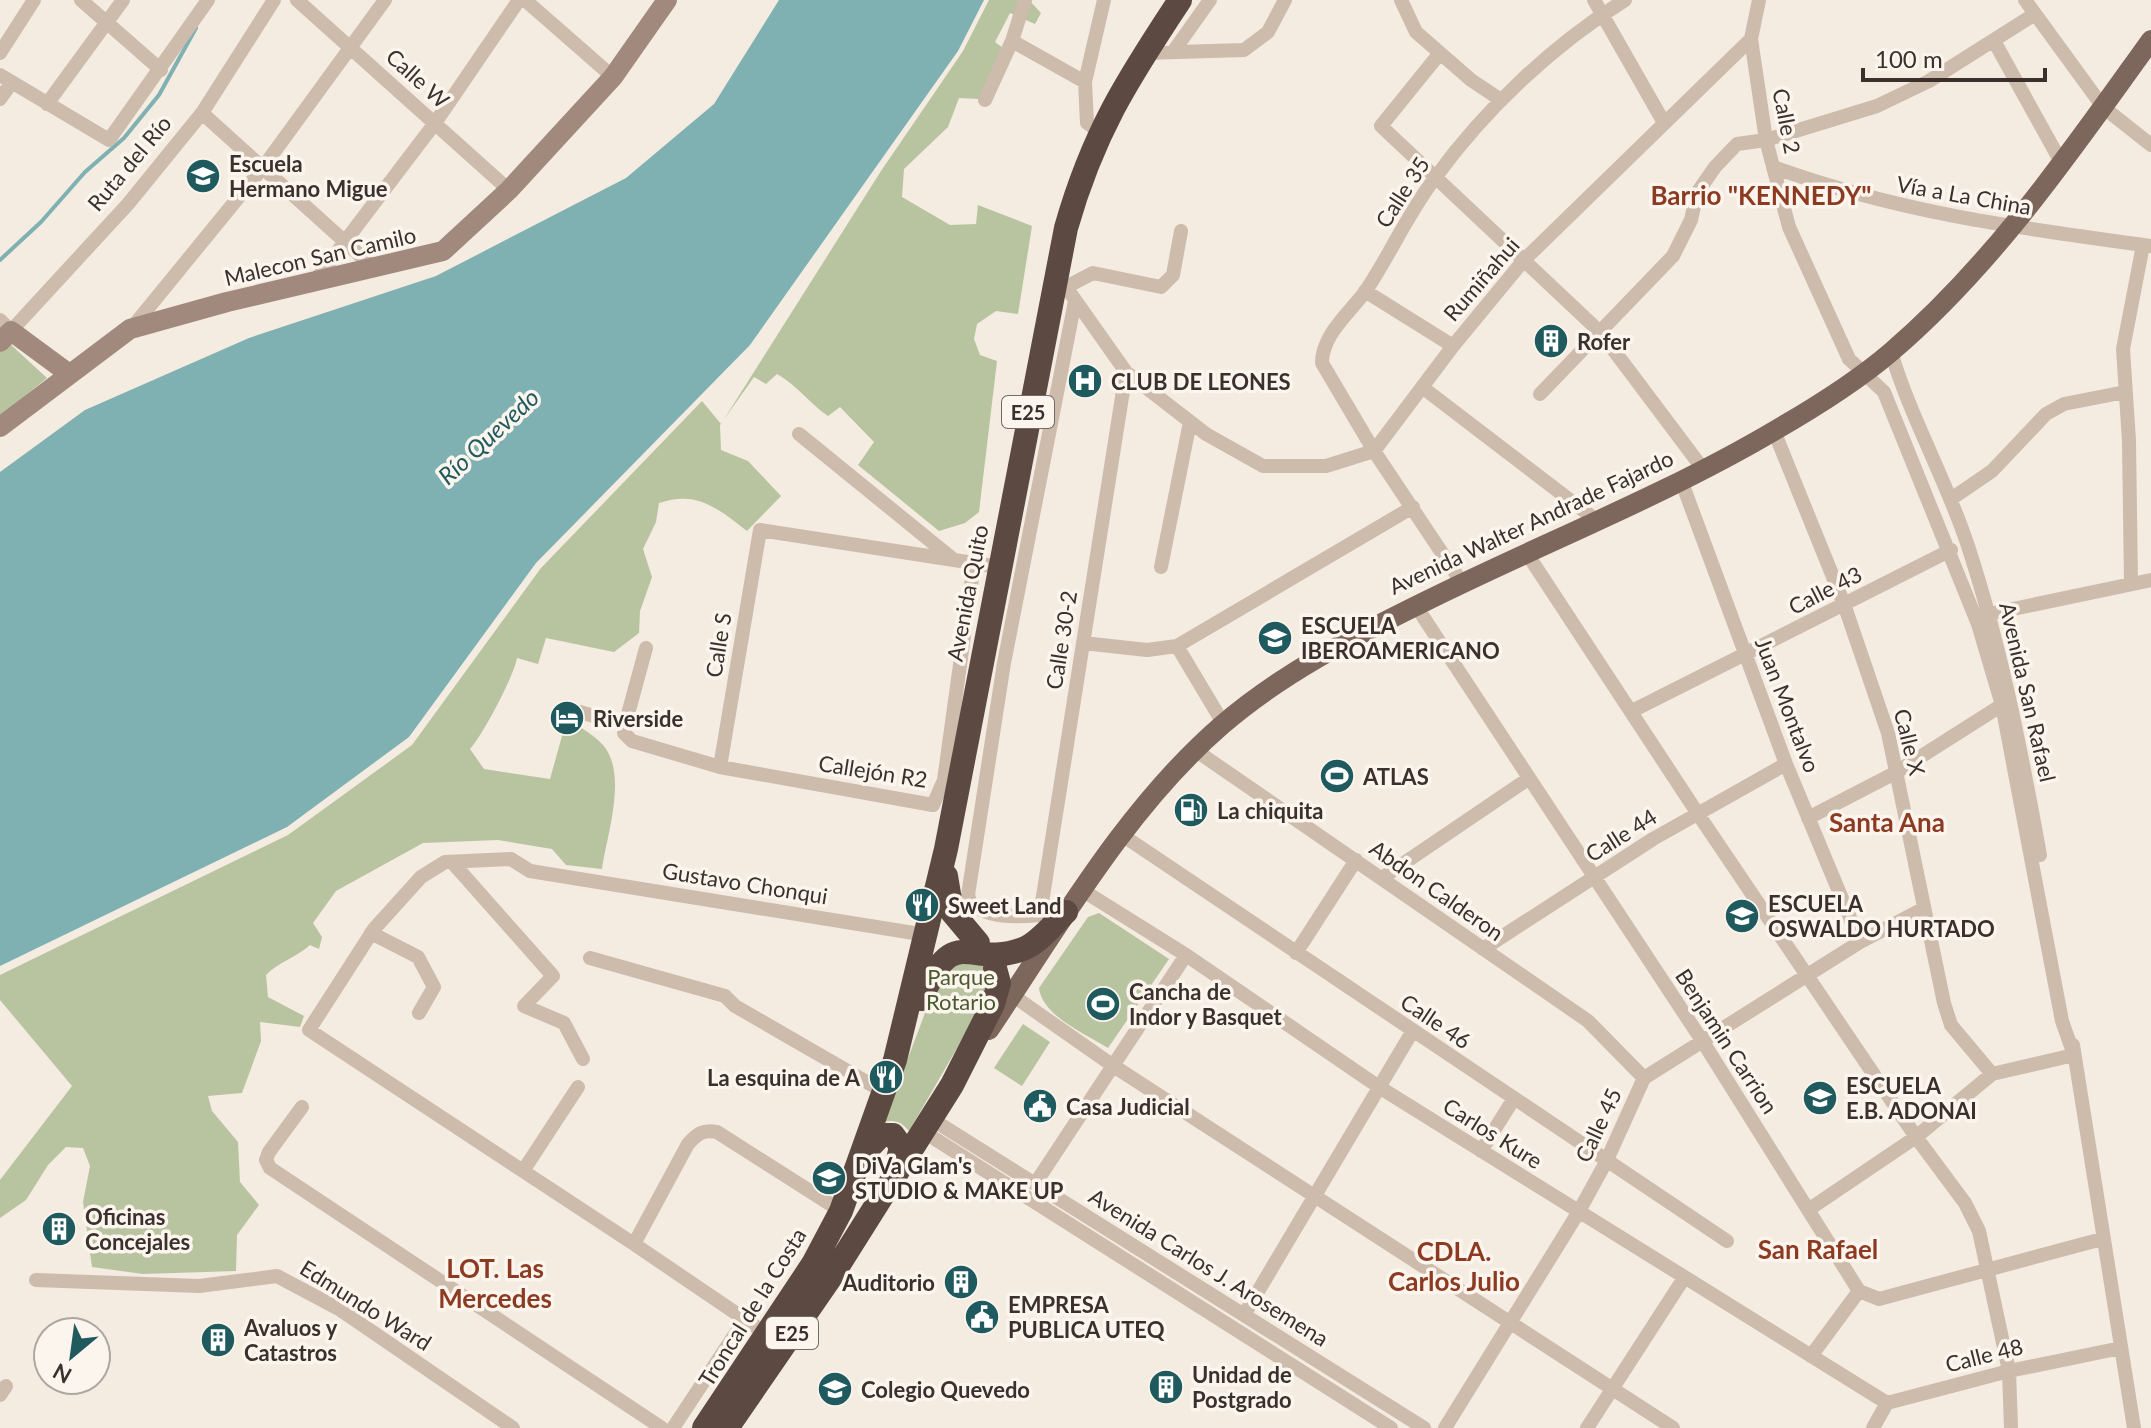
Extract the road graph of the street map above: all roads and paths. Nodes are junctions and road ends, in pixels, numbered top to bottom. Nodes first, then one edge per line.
1 (34, 0) edge
2 (81, 0) edge
3 (123, 0) edge
4 (208, 0) edge
5 (274, 0) edge
6 (297, 0) edge
7 (385, 0) edge
8 (522, 0) edge
9 (667, 0) edge
10 (1025, 0) edge
11 (1104, 0) edge
12 (1180, 0) edge
13 (1210, 0) edge
14 (1285, 0) edge
15 (1401, 0) edge
16 (1594, 0) edge
17 (1625, 0) edge
18 (1759, 0) edge
19 (2025, 0) edge
20 (2035, 14) junction
21 (1601, 15) junction
22 (107, 23) junction
23 (1751, 39) junction
24 (2151, 40) edge
25 (1012, 41) junction
26 (1994, 41) junction
27 (351, 48) junction
28 (1173, 52) junction
29 (0, 53) edge
30 (1145, 53) junction
31 (1440, 53) junction
32 (161, 70) junction
33 (613, 77) junction
34 (6, 79) edge
35 (1085, 82) junction
36 (0, 99) edge
37 (985, 100) dead end
38 (1501, 100) junction
39 (47, 104) junction
40 (2103, 107) junction
41 (202, 113) junction
42 (1663, 121) junction
43 (435, 123) junction
44 (1099, 131) junction
45 (1766, 140) junction
46 (2151, 145) edge
47 (2061, 162) junction
48 (264, 166) junction
49 (1773, 167) junction
50 (1434, 178) junction
51 (509, 190) junction
52 (2011, 228) junction
53 (1181, 231) dead end
54 (345, 242) junction
55 (2147, 245) edge
56 (1524, 260) junction
57 (373, 267) junction
58 (315, 281) junction
59 (1060, 286) junction
60 (1365, 291) junction
61 (1075, 301) junction
62 (130, 329) junction
63 (4, 331) edge
64 (1600, 332) junction
65 (1453, 346) junction
66 (1891, 352) junction
67 (1126, 372) junction
68 (68, 373) junction
69 (1865, 373) junction
70 (1422, 387) junction
71 (2125, 392) junction
72 (1540, 394) dead end
73 (1190, 422) junction
74 (0, 427) edge
75 (1774, 431) junction
76 (799, 434) dead end
77 (1374, 451) junction
78 (1703, 469) junction
79 (1681, 480) junction
80 (1951, 499) junction
81 (1413, 507) junction
82 (1596, 520) junction
83 (1951, 550) junction
84 (1526, 552) junction
85 (954, 560) junction
86 (974, 564) junction
87 (999, 567) junction
88 (1161, 567) dead end
89 (2151, 580) edge
90 (1462, 583) junction
91 (2131, 583) junction
92 (1844, 604) junction
93 (1416, 606) junction
94 (1989, 614) junction
95 (1083, 643) junction
96 (1177, 646) junction
97 (646, 648) dead end
98 (1746, 655) junction
99 (2002, 705) junction
100 (1632, 711) junction
101 (580, 712) dead end
102 (1223, 723) junction
103 (625, 725) junction
104 (1195, 750) junction
105 (1786, 764) junction
106 (720, 767) junction
107 (1895, 773) junction
108 (1528, 779) junction
109 (1698, 814) junction
110 (1808, 818) junction
111 (1122, 835) junction
112 (1356, 860) junction
113 (452, 862) junction
114 (954, 864) junction
115 (1595, 877) junction
116 (1382, 878) junction
117 (1082, 890) junction
118 (1923, 909) junction
119 (1066, 912) junction
120 (1040, 915) junction
121 (371, 933) junction
122 (926, 935) junction
123 (1860, 942) junction
124 (975, 948) junction
125 (1483, 949) junction
126 (1296, 953) junction
127 (1186, 955) junction
128 (590, 958) dead end
129 (1000, 960) junction
130 (1808, 977) junction
131 (1012, 995) junction
132 (419, 1013) dead end
133 (1412, 1032) junction
134 (1703, 1042) junction
135 (2074, 1055) junction
136 (583, 1059) dead end
137 (895, 1060) junction
138 (1112, 1065) junction
139 (1992, 1074) junction
140 (1644, 1078) junction
141 (952, 1085) junction
142 (578, 1087) dead end
143 (1379, 1087) junction
144 (884, 1092) junction
145 (1513, 1100) junction
146 (302, 1107) dead end
147 (925, 1124) junction
148 (1916, 1137) junction
149 (1481, 1151) junction
150 (860, 1158) junction
151 (1606, 1162) junction
152 (523, 1171) junction
153 (894, 1175) junction
154 (1035, 1184) junction
155 (1317, 1197) junction
156 (1808, 1210) junction
157 (841, 1211) junction
158 (1578, 1213) junction
159 (856, 1238) joint
160 (2102, 1239) junction
161 (1727, 1241) dead end
162 (634, 1244) junction
163 (1988, 1269) junction
164 (1684, 1278) junction
165 (36, 1280) dead end
166 (1859, 1291) junction
167 (1244, 1315) junction
168 (745, 1319) junction
169 (1512, 1322) junction
170 (768, 1335) junction
171 (2121, 1348) junction
172 (1811, 1356) junction
173 (2009, 1371) junction
174 (1612, 1388) junction
175 (1887, 1403) junction
176 (513, 1428) edge
177 (662, 1428) edge
178 (673, 1428) edge
179 (704, 1428) edge
180 (727, 1428) edge
181 (1391, 1428) edge
182 (1424, 1428) edge
183 (1445, 1428) edge
184 (1587, 1428) edge
185 (1673, 1428) edge
186 (1873, 1428) edge
187 (2011, 1428) edge
188 (2134, 1428) edge

1 - 29 street
2 - 22 street
3 - 22 street
4 - 32 street
5 - 41 street, Ruta del Río
6 - 27 street, Calle W
7 - 27 street
8 - 33 street
8 - 43 street
9 - 33 main road, Malecon San Camilo
10 - 25 street
11 - 35 street
12 - 30 highway, Avenida Quito / E25
13 - 28 street
14 - 28 street
15 - 31 street
16 - 21 street
17 - 21 street, Calle 35
18 - 23 street, Calle 2
19 - 20 street
20 - 26 street
20 - 40 street
21 - 38 street, Calle 35
21 - 42 street
22 - 32 street
22 - 39 street
23 - 42 street, Rumiñahui
23 - 45 street, Calle 2
24 - 40 main road, Avenida Walter Andrade Fajardo
25 - 35 street
25 - 37 street
26 - 45 street
26 - 47 street
27 - 43 street, Calle W
27 - 48 street
28 - 30 street
30 - 44 highway, Avenida Quito / E25
31 - 38 street
31 - 50 street
32 - 39 street
33 - 51 main road, Malecon San Camilo
34 - 36 street
34 - 39 street
35 - 44 street
38 - 50 street, Calle 35
40 - 46 street
40 - 47 main road, Avenida Walter Andrade Fajardo
41 - 48 street
41 - 63 street, Ruta del Río
42 - 56 street, Rumiñahui
43 - 51 street, Calle W
43 - 54 street
44 - 59 highway, Avenida Quito / E25
45 - 49 street, Calle 2
45 - 64 street
47 - 52 main road, Avenida Walter Andrade Fajardo
48 - 54 street
48 - 62 street
49 - 52 street, Vía a La China
49 - 69 street, Calle 2
50 - 56 street
50 - 60 street, Calle 35
51 - 57 main road, Malecon San Camilo
52 - 55 street, Vía a La China
52 - 66 main road, Avenida Walter Andrade Fajardo
53 - 59 street
54 - 57 street
54 - 58 street
55 - 71 street
56 - 64 street
56 - 65 street, Rumiñahui
57 - 58 main road, Malecon San Camilo
58 - 62 main road, Malecon San Camilo
59 - 61 street
59 - 87 highway, Avenida Quito / E25
60 - 65 street
60 - 77 street, Calle 35
61 - 67 street
61 - 114 street
62 - 68 main road, Malecon San Camilo
63 - 68 main road
64 - 72 street
64 - 78 street
65 - 70 street, Rumiñahui
66 - 69 main road, Avenida Walter Andrade Fajardo
66 - 80 street, Avenida San Rafael
67 - 73 street
67 - 95 street, Calle 30-2
68 - 74 main road, Malecon San Camilo
69 - 75 main road, Avenida Walter Andrade Fajardo
69 - 83 street, Avenida San Rafael
70 - 77 street, Rumiñahui
70 - 82 street
71 - 80 street
71 - 91 street
73 - 77 street
73 - 88 street
75 - 78 main road, Avenida Walter Andrade Fajardo
75 - 92 street, Calle X
76 - 85 street
77 - 81 street
78 - 79 main road, Avenida Walter Andrade Fajardo
79 - 82 main road, Avenida Walter Andrade Fajardo
79 - 98 street, Juan Montalvo
80 - 94 street, Avenida San Rafael
81 - 90 street
81 - 96 street
82 - 84 main road, Avenida Walter Andrade Fajardo
83 - 92 street, Calle 43
83 - 99 street, Avenida San Rafael
84 - 90 main road, Avenida Walter Andrade Fajardo
84 - 100 street
85 - 86 street
85 - 106 street, Calle S
86 - 87 street
86 - 106 street, Callejón R2
87 - 114 highway, Avenida Quito / E25
89 - 91 street
90 - 93 main road, Avenida Walter Andrade Fajardo
91 - 94 street
92 - 98 street, Calle 43
92 - 107 street, Calle X
93 - 102 main road, Avenida Walter Andrade Fajardo
93 - 108 street, Benjamin Carrion
94 - 135 street, Avenida San Rafael
95 - 96 street
95 - 120 street, Calle 30-2
96 - 102 street
97 - 103 street
98 - 100 street, Calle 43
98 - 105 street, Juan Montalvo
99 - 107 street
99 - 135 street, Avenida San Rafael
100 - 109 street
101 - 103 street, Callejón R2
102 - 104 main road, Avenida Walter Andrade Fajardo
103 - 106 street, Callejón R2
104 - 111 main road, Avenida Walter Andrade Fajardo
104 - 112 street, Abdon Calderon
105 - 109 street, Calle 44
105 - 110 street, Juan Montalvo
107 - 110 street
107 - 118 street, Calle X
108 - 115 street, Benjamin Carrion
108 - 116 street
109 - 115 street, Calle 44
109 - 130 street
110 - 123 street, Juan Montalvo
111 - 117 main road, Avenida Walter Andrade Fajardo
111 - 126 street, Calle 46
112 - 116 street, Abdon Calderon
112 - 126 street
113 - 121 street
113 - 122 street, Gustavo Chonqui
113 - 136 street
114 - 120 street
114 - 122 highway, Avenida Quito / E25
114 - 124 highway
115 - 125 street, Calle 44
115 - 134 street, Benjamin Carrion
116 - 125 street, Abdon Calderon
117 - 119 main road, Avenida Walter Andrade Fajardo
117 - 127 street, Carlos Kure
118 - 123 street, Calle 45
118 - 139 street, Calle X
119 - 120 street
119 - 129 highway
119 - 131 main road, Avenida Walter Andrade Fajardo
121 - 132 street
121 - 152 street
122 - 137 highway, Avenida Quito / E25
123 - 130 street, Calle 45
124 - 129 highway
124 - 137 highway
125 - 140 street, Abdon Calderon
126 - 133 street, Calle 46
127 - 138 street
127 - 143 street, Carlos Kure
128 - 144 street
129 - 141 highway
130 - 134 street, Calle 45
130 - 148 street
131 - 138 street
131 - 141 main road, Avenida Walter Andrade Fajardo
133 - 143 street
133 - 145 street, Calle 46
134 - 140 street, Calle 45
134 - 156 street, Benjamin Carrion
135 - 139 street
135 - 160 street, Avenida San Rafael
137 - 144 highway, Avenida Quito / E25
138 - 154 street
138 - 155 street
139 - 148 street
140 - 151 street, Calle 45
141 - 147 highway, Avenida Walter Andrade Fajardo / E25
142 - 152 street
143 - 149 street, Carlos Kure
143 - 155 street
144 - 150 highway, Avenida Quito / E25
145 - 149 street
145 - 151 street, Calle 46
146 - 177 street
147 - 153 highway, Avenida Walter Andrade Fajardo / E25
147 - 154 street, Avenida Carlos J. Arosemena
147 - 181 street, Avenida Carlos J. Arosemena
148 - 156 street
148 - 163 street
149 - 158 street, Carlos Kure
150 - 153 highway
150 - 157 highway, Avenida Quito / E25
151 - 158 street, Calle 45
151 - 161 street, Calle 46
152 - 162 street
153 - 159 highway, Avenida Walter Andrade Fajardo / E25
154 - 167 street, Avenida Carlos J. Arosemena
155 - 167 street
155 - 169 street
156 - 166 street, Benjamin Carrion
157 - 162 street
157 - 170 highway, Troncal de la Costa / E25
158 - 164 street, Carlos Kure
158 - 169 street, Calle 45
159 - 180 highway, Troncal de la Costa / E25
160 - 163 street
160 - 171 street, Avenida San Rafael
162 - 168 street
163 - 166 street
163 - 173 street
164 - 172 street, Carlos Kure
164 - 174 street
165 - 176 street, Edmundo Ward
166 - 172 street
167 - 182 street, Avenida Carlos J. Arosemena
168 - 170 street
168 - 178 street
169 - 174 street
169 - 183 street, Calle 45
170 - 179 highway, Troncal de la Costa / E25
171 - 173 street, Calle 48
171 - 188 street, Avenida San Rafael
172 - 175 street, Carlos Kure
173 - 175 street, Calle 48
173 - 187 street
174 - 184 street
174 - 185 street
175 - 186 street

